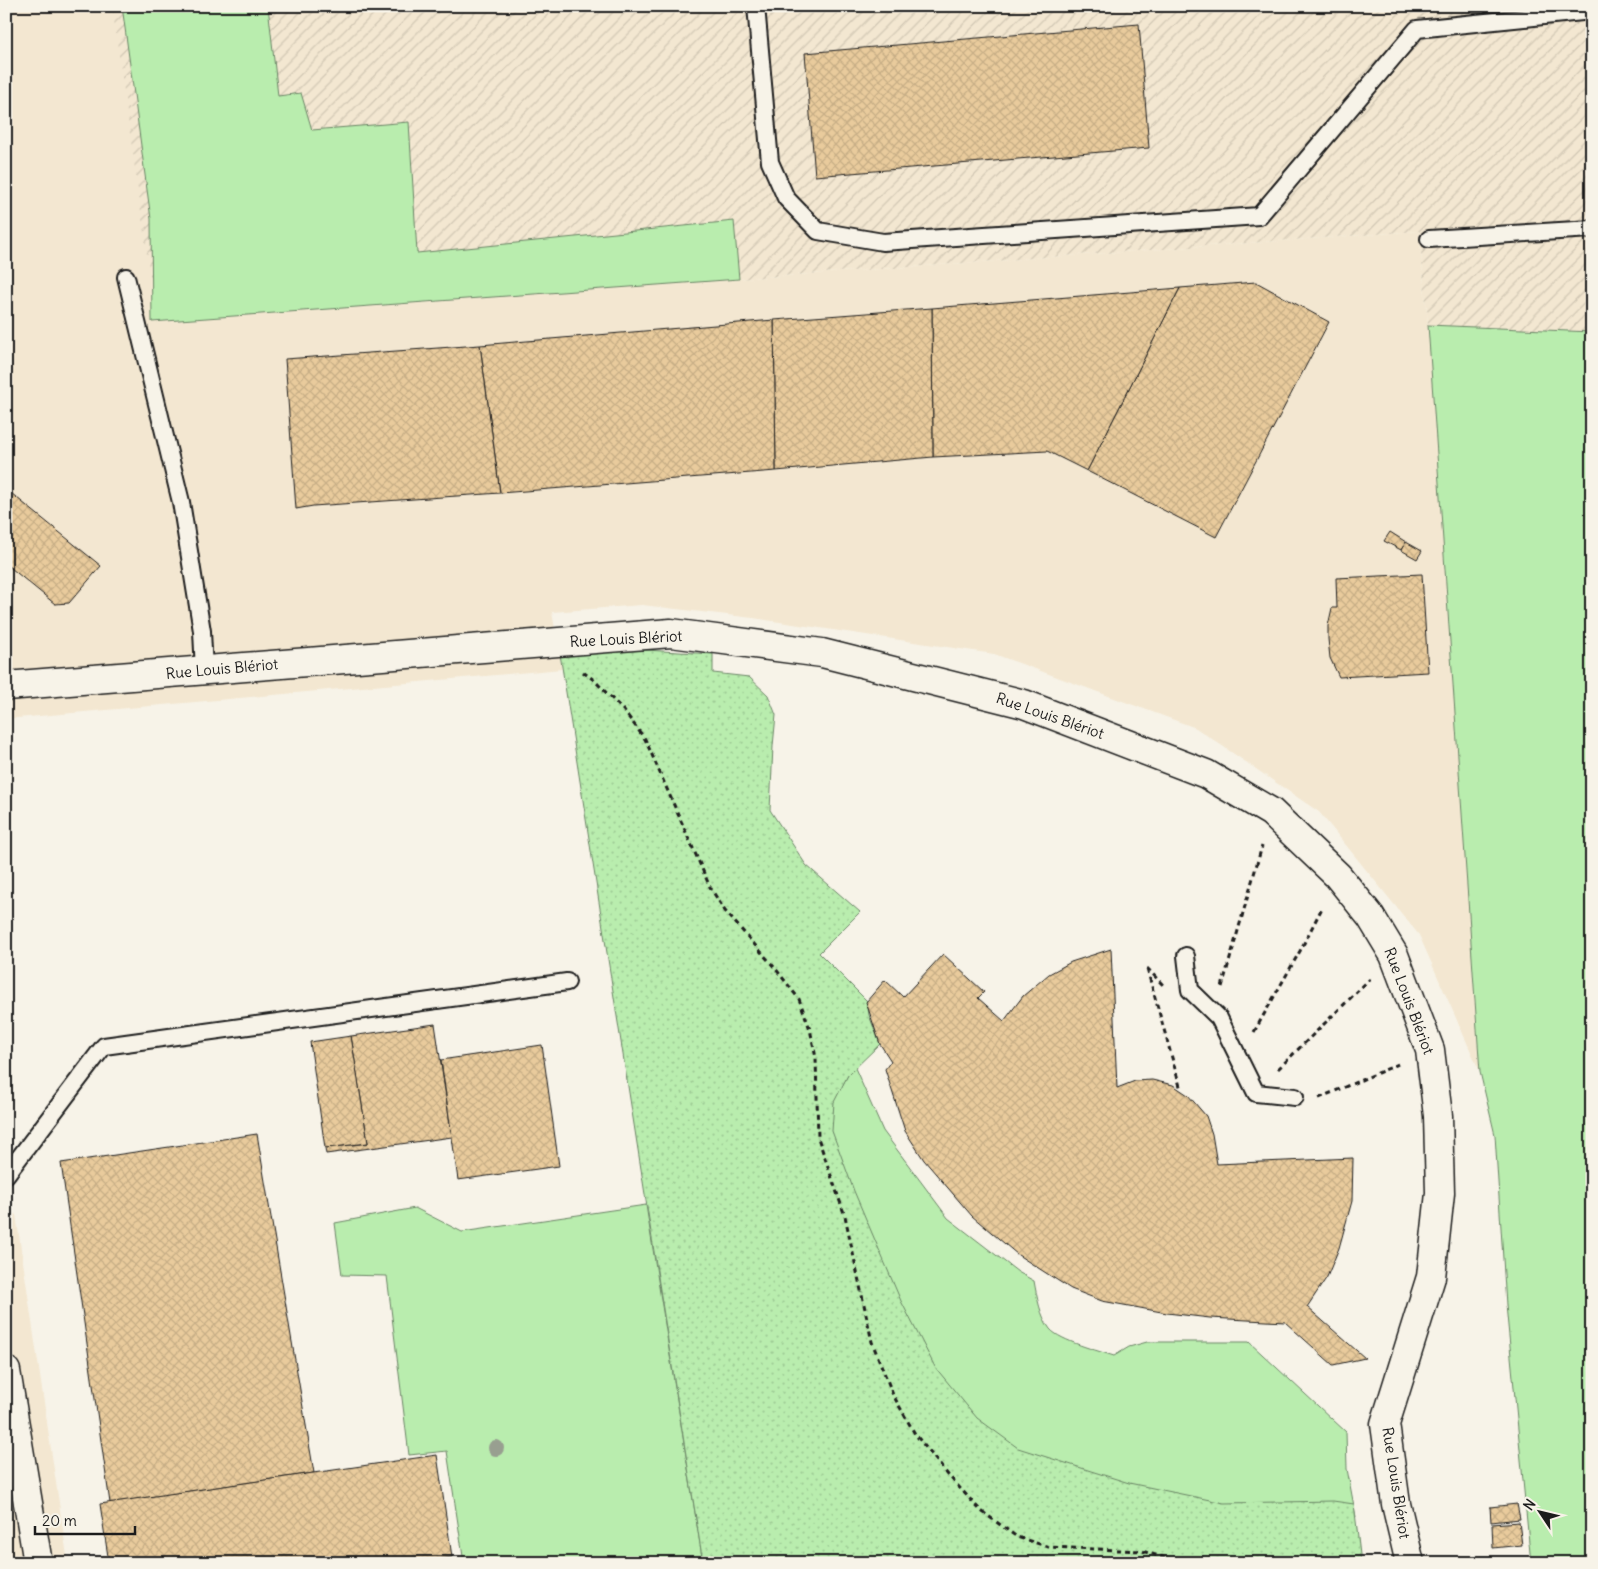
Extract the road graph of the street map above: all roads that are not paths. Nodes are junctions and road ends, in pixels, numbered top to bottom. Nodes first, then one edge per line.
1 (756, 6) edge
2 (1592, 11) edge
3 (1592, 229) edge
4 (1429, 239) dead end
5 (126, 277) dead end
6 (204, 671) junction
7 (6, 686) edge
8 (1186, 956) dead end
9 (567, 982) dead end
10 (1295, 1097) dead end
11 (6, 1175) edge
12 (6, 1371) edge
13 (38, 1563) edge
14 (1410, 1563) edge

1 - 2 lane
3 - 4 lane
5 - 6 lane
6 - 7 street, Rue Louis Blériot
6 - 14 street, Rue Louis Blériot
8 - 10 lane
9 - 11 lane
12 - 13 street

